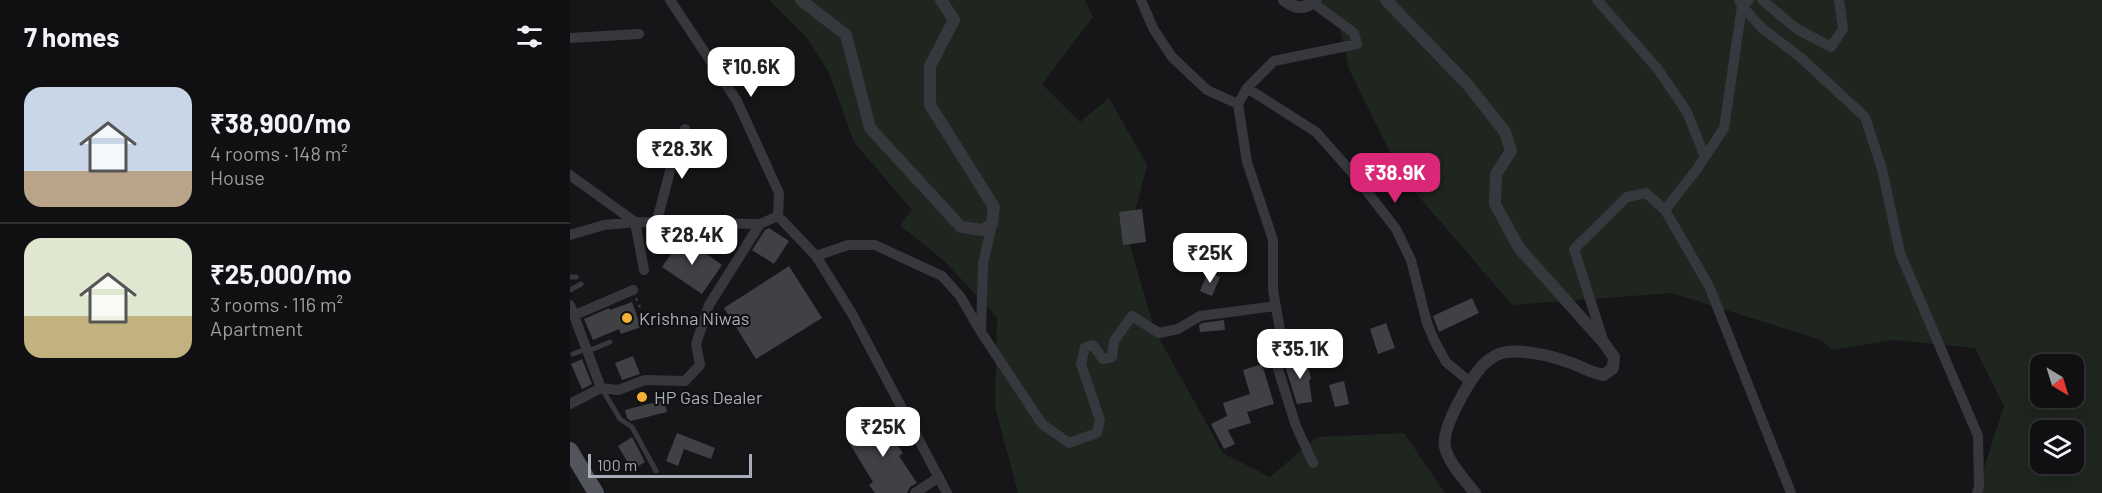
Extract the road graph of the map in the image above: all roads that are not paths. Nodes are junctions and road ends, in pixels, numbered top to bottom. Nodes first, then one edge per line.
1 (670, 0) edge
2 (801, 0) edge
3 (941, 0) edge
4 (1141, 0) edge
5 (1284, 0) edge
6 (1386, 0) edge
7 (1597, 0) edge
8 (1762, 0) edge
9 (1839, 0) edge
10 (1314, 2) edge
11 (1743, 2) edge
12 (639, 34) dead end
13 (570, 38) edge
14 (1247, 88) junction
15 (1238, 104) junction
16 (685, 129) dead end
17 (1705, 157) junction
18 (570, 175) edge
19 (1665, 210) junction
20 (778, 216) junction
21 (635, 222) junction
22 (656, 224) junction
23 (760, 224) junction
24 (992, 225) junction
25 (570, 235) edge
26 (816, 256) junction
27 (644, 270) dead end
28 (581, 284) dead end
29 (570, 290) edge
30 (633, 290) road end
31 (1276, 306) junction
32 (572, 310) edge
33 (981, 332) junction
34 (610, 342) dead end
35 (1604, 343) junction
36 (588, 350) junction
37 (573, 354) dead end
38 (1470, 382) junction
39 (601, 388) junction
40 (574, 402) edge
41 (570, 411) edge
42 (570, 450) edge
43 (1313, 463) dead end
44 (656, 471) dead end
45 (939, 477) junction
46 (596, 493) edge
47 (915, 493) edge
48 (947, 493) edge
49 (1475, 493) edge
50 (1791, 493) edge
51 (1977, 493) edge

1 - 20 street
2 - 24 street
3 - 24 street
4 - 15 street
5 - 10 street
6 - 35 street
7 - 17 street
8 - 9 street
10 - 14 street
11 - 17 street
11 - 51 street
12 - 13 street
14 - 15 street
14 - 38 street
15 - 31 street
16 - 22 street
17 - 19 street
18 - 21 street
19 - 35 street
19 - 50 street
20 - 23 street
20 - 26 street
21 - 22 street
21 - 25 street
21 - 27 street
22 - 23 street
23 - 39 street
24 - 33 street
26 - 33 street
26 - 45 street
28 - 29 lane
30 - 32 street
31 - 33 street
31 - 43 street
32 - 36 street
34 - 36 lane
35 - 38 street
36 - 37 lane
36 - 39 street
38 - 49 street
39 - 40 street
39 - 44 lane
40 - 41 street
42 - 46 main road
45 - 47 street
45 - 48 street

